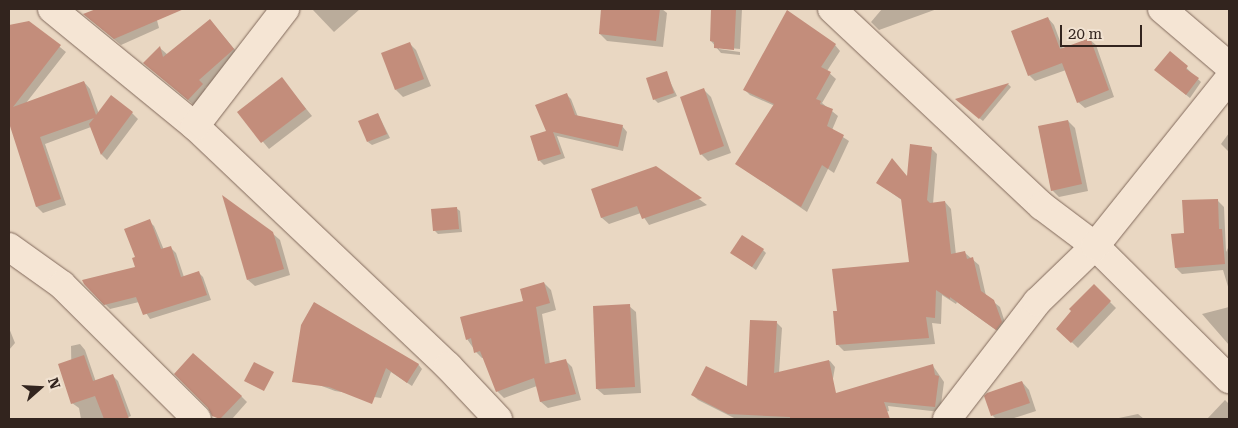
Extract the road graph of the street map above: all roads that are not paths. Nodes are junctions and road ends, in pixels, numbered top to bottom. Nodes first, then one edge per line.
1 (52, 9) edge
2 (285, 9) edge
3 (832, 9) edge
4 (1162, 9) edge
5 (1229, 66) edge
6 (1229, 79) edge
7 (195, 126) junction
8 (1095, 246) junction
9 (9, 247) edge
10 (1229, 378) edge
11 (959, 415) edge
12 (197, 419) edge
13 (498, 419) edge

1 - 7 street
2 - 7 street
3 - 8 street
4 - 5 street
6 - 8 street
7 - 13 street
8 - 10 street
8 - 11 street
9 - 12 street

